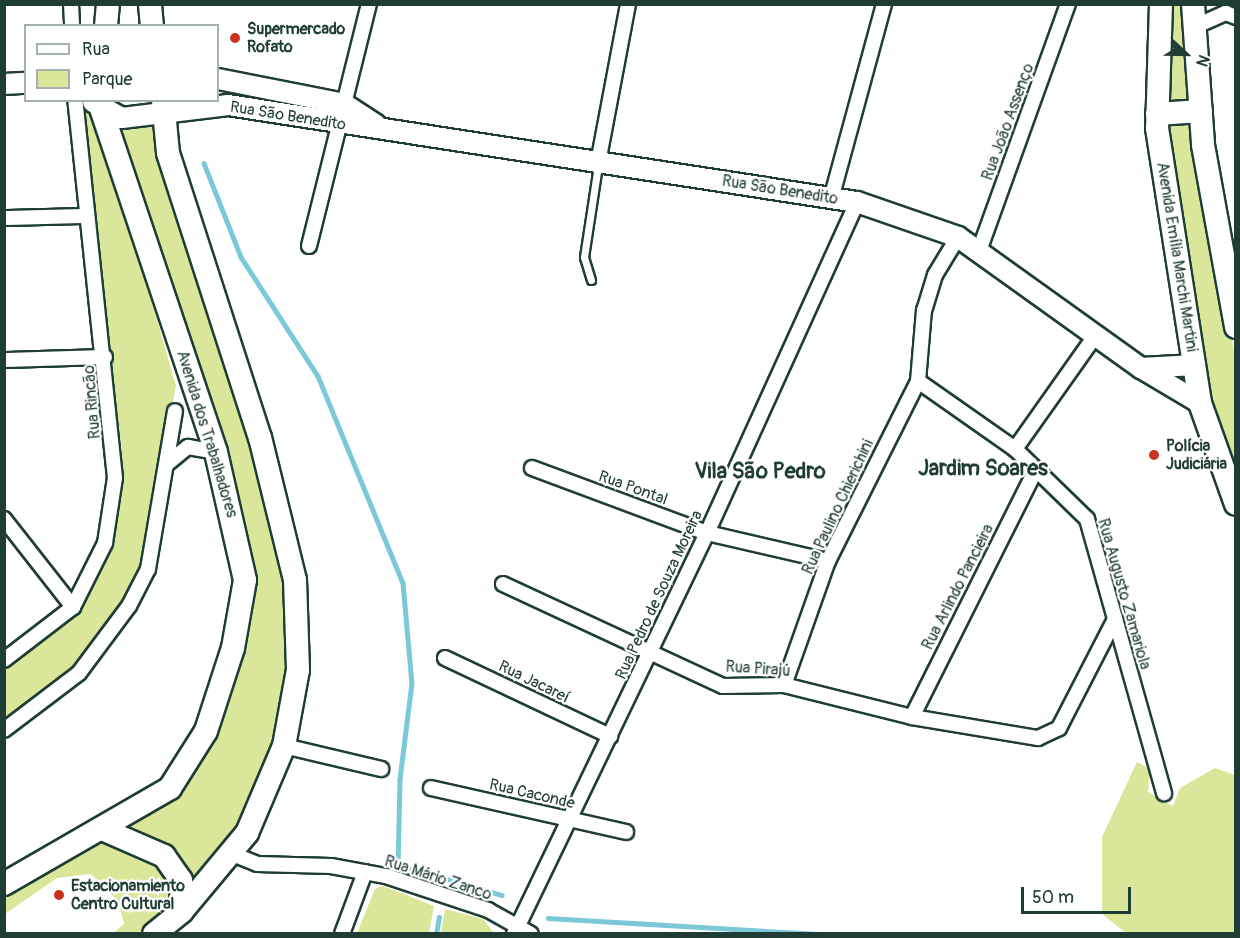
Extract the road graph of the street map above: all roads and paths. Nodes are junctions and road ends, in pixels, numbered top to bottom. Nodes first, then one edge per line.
1 (71, 4) edge
2 (108, 4) edge
3 (150, 4) edge
4 (369, 4) edge
5 (628, 4) edge
6 (884, 4) edge
7 (1068, 4) edge
8 (1161, 4) edge
9 (1192, 4) edge
10 (1236, 17) edge
11 (72, 24) edge
12 (106, 24) edge
13 (152, 24) edge
14 (1194, 27) junction
15 (219, 79) edge
16 (24, 83) edge
17 (4, 84) edge
18 (75, 102) edge
19 (96, 102) edge
20 (344, 104) junction
21 (163, 105) edge
22 (1201, 111) junction
23 (1157, 114) junction
24 (331, 124) junction
25 (376, 125) junction
26 (598, 163) junction
27 (831, 199) junction
28 (857, 202) junction
29 (85, 216) junction
30 (4, 218) edge
31 (958, 237) junction
32 (309, 246) dead end
33 (979, 251) junction
34 (591, 280) dead end
35 (1236, 327) edge
36 (1095, 336) junction
37 (105, 357) junction
38 (4, 360) edge
39 (1195, 365) junction
40 (1141, 368) junction
41 (918, 381) junction
42 (1200, 403) junction
43 (175, 411) dead end
44 (1015, 449) junction
45 (216, 452) junction
46 (168, 463) junction
47 (532, 468) dead end
48 (1034, 473) junction
49 (1236, 504) edge
50 (4, 519) edge
51 (707, 533) junction
52 (828, 561) junction
53 (503, 584) dead end
54 (73, 607) junction
55 (1115, 619) junction
56 (650, 651) junction
57 (445, 657) dead end
58 (4, 660) edge
59 (784, 685) junction
60 (912, 717) junction
61 (4, 730) edge
62 (610, 736) junction
63 (284, 746) junction
64 (381, 769) dead end
65 (431, 788) dead end
66 (1164, 792) dead end
67 (569, 819) junction
68 (102, 829) junction
69 (626, 832) dead end
70 (231, 853) junction
71 (365, 872) junction
72 (4, 884) edge
73 (182, 911) junction
74 (516, 931) edge
75 (154, 933) edge
76 (342, 933) edge
77 (531, 933) edge

1 - 11 street
2 - 12 main road
3 - 13 main road
4 - 20 street
5 - 26 street
6 - 27 street
7 - 33 street, Rua João Assenço
8 - 23 main road, Avenida Emília Marchi Martini
9 - 14 main road
10 - 14 street
14 - 22 main road
15 - 20 main road, Rua São Benedito
16 - 17 main road
18 - 29 street, Rua Rincão
19 - 21 main road, Rua São Benedito
19 - 45 main road, Avenida dos Trabalhadores
20 - 24 main road
20 - 25 main road, Rua São Benedito
21 - 24 main road, Rua São Benedito
21 - 63 main road
22 - 23 main road
22 - 35 main road
23 - 39 main road, Avenida Emília Marchi Martini
24 - 25 main road, Rua São Benedito
24 - 32 street
25 - 26 main road, Rua São Benedito
26 - 27 main road, Rua São Benedito
26 - 34 lane
27 - 28 main road, Rua São Benedito
28 - 31 main road, Rua São Benedito
28 - 51 street, Rua Pedro de Souza Moreira
29 - 30 street
29 - 37 street, Rua Rincão
31 - 33 main road, Rua São Benedito
31 - 41 street
33 - 36 main road, Rua São Benedito
36 - 40 main road, Rua São Benedito
36 - 44 street
37 - 38 street
37 - 54 street, Rua Rincão
39 - 40 main road
39 - 42 main road, Avenida Emília Marchi Martini
40 - 42 main road, Rua São Benedito
41 - 44 street, Rua Augusto Zamariola
41 - 52 street, Rua Paulino Chierichini
42 - 49 main road, Avenida Emília Marchi Martini
43 - 46 street
44 - 48 street, Rua Augusto Zamariola
45 - 46 street
45 - 68 main road, Avenida dos Trabalhadores
46 - 61 street
47 - 51 street, Rua Pontal
48 - 55 street, Rua Augusto Zamariola
48 - 60 street, Rua Arlindo Pancieira
50 - 54 street
51 - 52 street, Rua Pontal
51 - 56 street, Rua Pedro de Souza Moreira
52 - 59 street, Rua Paulino Chierichini
53 - 56 street, Rua Pirajú
54 - 58 street, Rua Rincão
55 - 60 street, Rua Pirajú
55 - 66 street, Rua Augusto Zamariola
56 - 59 street, Rua Pirajú
56 - 62 street, Rua Pedro de Souza Moreira
57 - 62 street, Rua Jacareí
59 - 60 street, Rua Pirajú
62 - 67 street, Rua Pedro de Souza Moreira
63 - 64 street
63 - 70 main road
65 - 67 street, Rua Caconde
67 - 69 street, Rua Caconde
67 - 74 street, Rua Pedro de Souza Moreira
68 - 72 main road, Avenida dos Trabalhadores
68 - 73 main road
70 - 71 street, Rua Mário Zanco
70 - 73 main road
71 - 74 street, Rua Mário Zanco
71 - 76 street, Rua Mário Zanco
73 - 75 main road
74 - 77 street, Rua Mário Zanco

